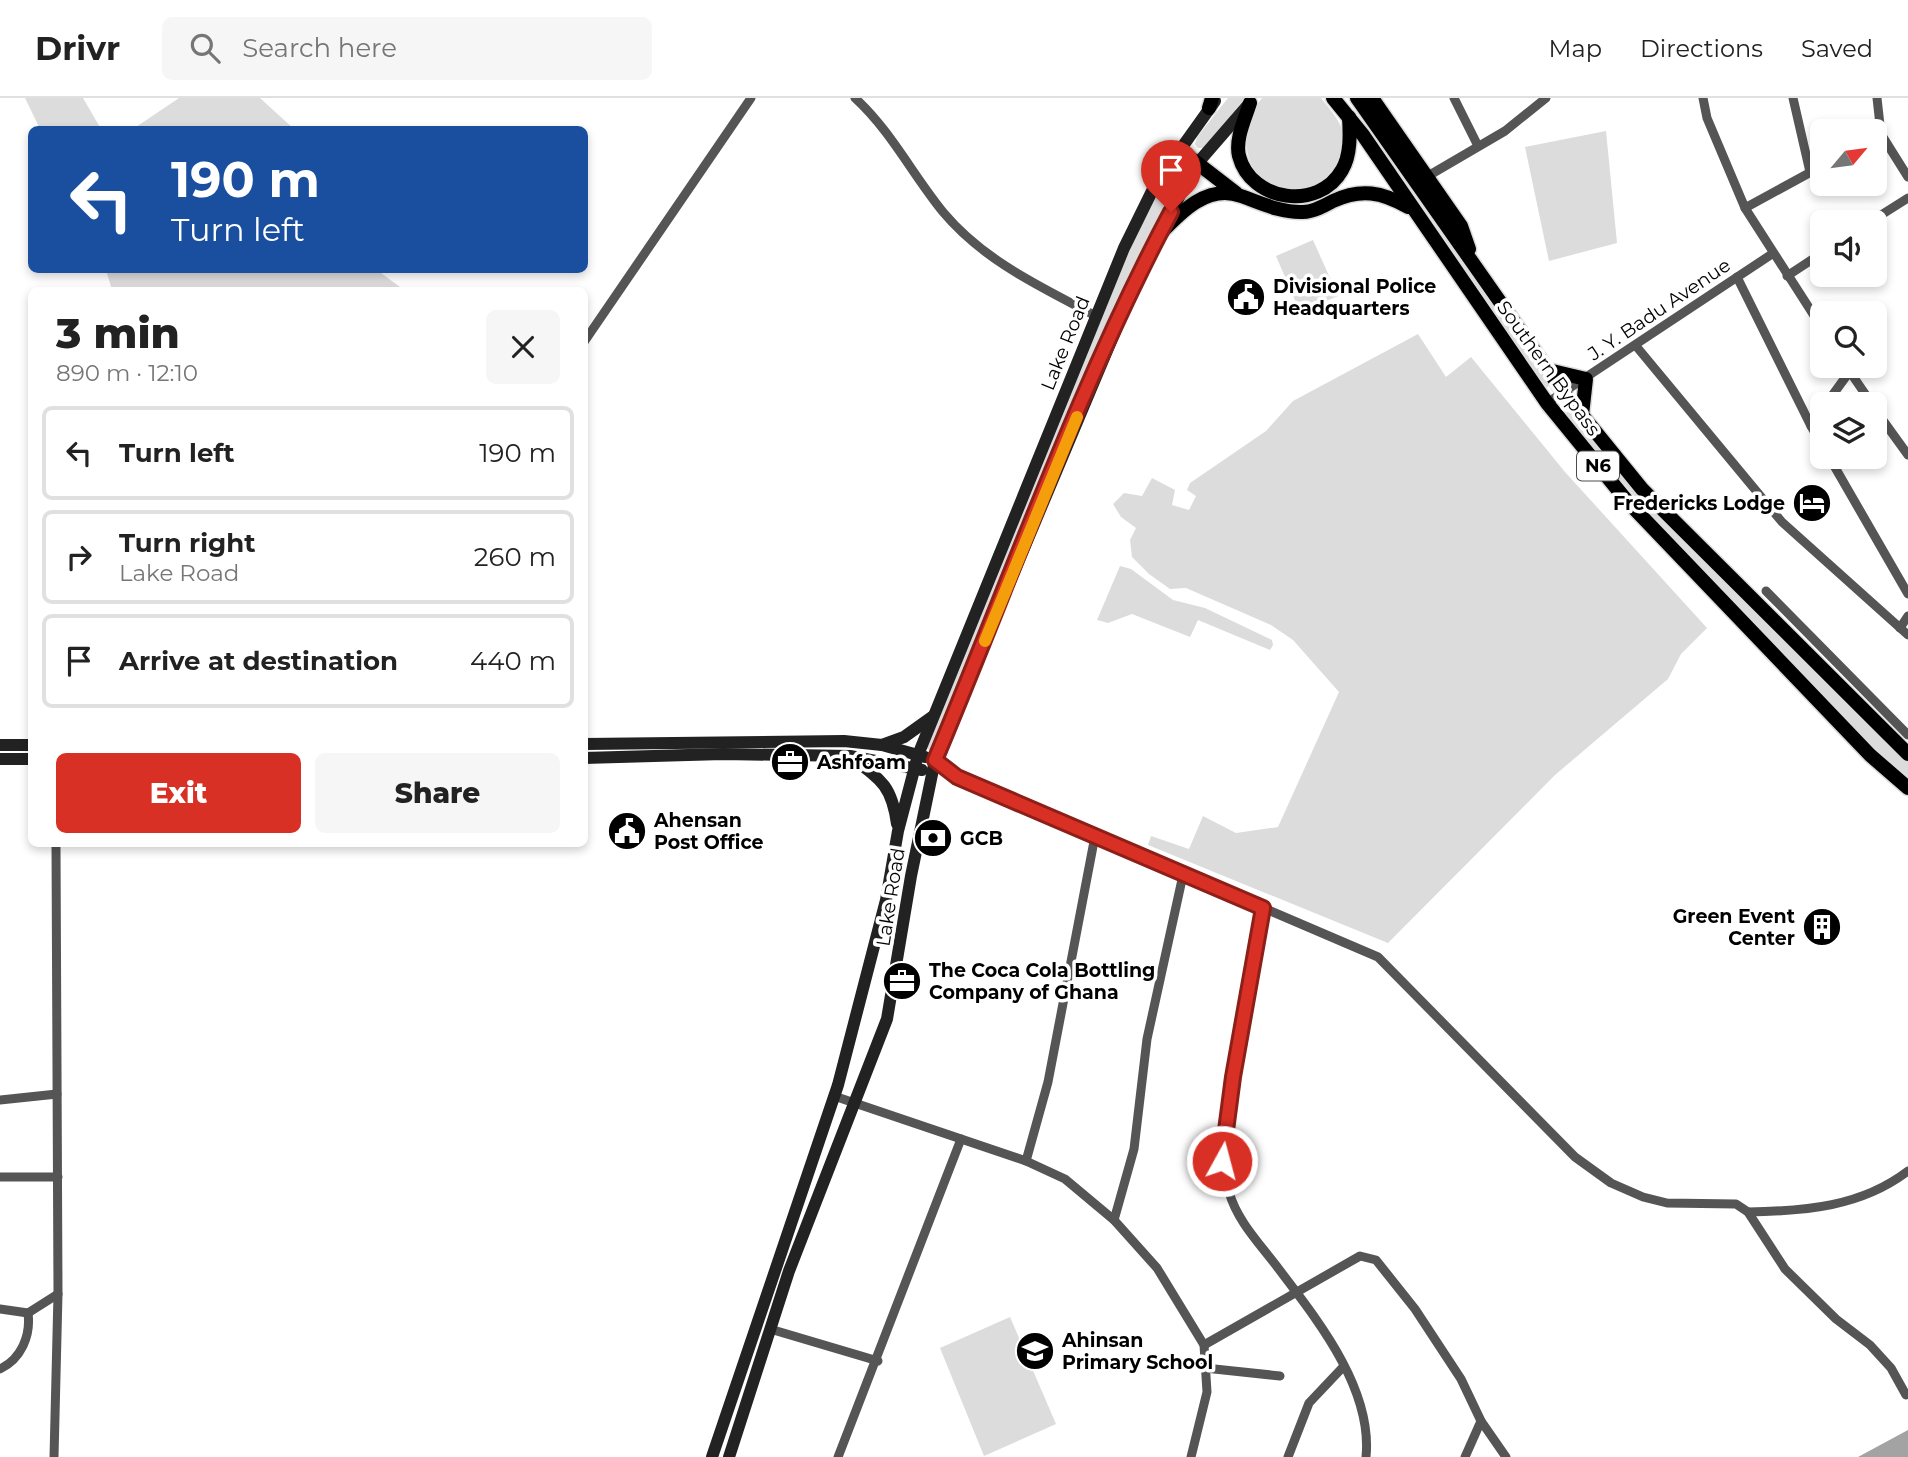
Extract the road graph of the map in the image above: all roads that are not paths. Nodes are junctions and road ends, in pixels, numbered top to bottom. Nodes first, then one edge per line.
1 (751, 98) edge
2 (855, 98) edge
3 (1357, 98) edge
4 (1372, 98) edge
5 (1454, 98) edge
6 (1546, 98) edge
7 (1793, 98) edge
8 (1877, 98) edge
9 (1700, 99) edge
10 (1252, 100) edge
11 (1213, 101) edge
12 (1335, 101) edge
13 (1349, 117) junction
14 (1878, 119) edge
15 (1887, 145) edge
16 (1478, 146) junction
17 (1179, 149) junction
18 (1196, 164) junction
19 (1905, 164) edge
20 (1810, 172) joint
21 (1428, 176) junction
22 (1908, 177) edge
23 (1237, 194) junction
24 (1908, 198) edge
25 (1745, 208) junction
26 (1412, 209) junction
27 (1887, 211) edge
28 (1159, 235) junction
29 (1772, 254) junction
30 (1472, 261) junction
31 (1810, 261) edge
32 (1787, 276) junction
33 (1737, 277) junction
34 (1810, 310) edge
35 (1096, 316) junction
36 (588, 336) edge
37 (1636, 346) junction
38 (1548, 370) junction
39 (1586, 379) junction
40 (1564, 393) junction
41 (1547, 403) junction
42 (1582, 415) junction
43 (1810, 424) edge
44 (1887, 426) edge
45 (1908, 455) edge
46 (1836, 469) edge
47 (1766, 592) dead end
48 (1908, 594) edge
49 (1908, 616) edge
50 (1900, 628) junction
51 (1908, 635) edge
52 (932, 717) junction
53 (1908, 735) edge
54 (588, 744) edge
55 (0, 745) edge
56 (28, 745) edge
57 (882, 745) junction
58 (1908, 754) edge
59 (850, 756) junction
60 (588, 758) edge
61 (0, 759) edge
62 (28, 759) edge
63 (935, 760) junction
64 (916, 761) junction
65 (933, 774) junction
66 (957, 777) junction
67 (1908, 788) edge
68 (898, 831) junction
69 (1095, 836) junction
70 (56, 847) edge
71 (1183, 875) junction
72 (1263, 908) junction
73 (57, 1094) junction
74 (834, 1096) junction
75 (0, 1100) edge
76 (853, 1102) junction
77 (961, 1139) junction
78 (1026, 1161) junction
79 (1908, 1171) edge
80 (0, 1177) edge
81 (58, 1177) junction
82 (1748, 1212) junction
83 (1114, 1220) junction
84 (1297, 1293) junction
85 (58, 1294) junction
86 (0, 1309) edge
87 (29, 1313) junction
88 (770, 1329) junction
89 (1204, 1345) junction
90 (878, 1361) junction
91 (1343, 1366) junction
92 (1205, 1368) junction
93 (0, 1369) edge
94 (1280, 1376) dead end
95 (1906, 1395) dead end
96 (1481, 1421) junction
97 (54, 1457) edge
98 (712, 1457) edge
99 (729, 1457) edge
100 (838, 1457) edge
101 (1191, 1457) edge
102 (1288, 1457) edge
103 (1366, 1457) edge
104 (1465, 1457) edge
105 (1506, 1457) edge

1 - 36 street
2 - 35 street
3 - 30 highway, Southern Bypass / N6
4 - 21 highway
5 - 16 street
6 - 16 street
7 - 20 street
8 - 14 street
9 - 25 street
10 - 13 highway
10 - 18 main road, Lake Road
11 - 17 main road, Lake Road
12 - 13 highway, Southern Bypass / N6
13 - 26 highway, Southern Bypass / N6
15 - 19 street
16 - 21 street
17 - 18 highway
17 - 35 main road, Lake Road
18 - 23 highway
18 - 28 main road, Lake Road
19 - 22 street
20 - 25 street
21 - 30 highway
23 - 26 highway
23 - 28 highway
24 - 27 street
25 - 29 street
26 - 41 highway, Southern Bypass / N6
28 - 63 main road, Lake Road
29 - 32 street
29 - 33 street, J. Y. Badu Avenue
30 - 38 highway, Southern Bypass / N6
31 - 32 street
32 - 34 street
33 - 37 street, J. Y. Badu Avenue
33 - 43 street
35 - 52 main road, Lake Road
37 - 39 street, J. Y. Badu Avenue
37 - 50 street
38 - 39 highway
38 - 40 highway, Southern Bypass / N6
39 - 40 street, J. Y. Badu Avenue
39 - 42 highway
40 - 41 street, J. Y. Badu Avenue
40 - 42 highway, Southern Bypass / N6
41 - 67 highway, Southern Bypass / N6
42 - 58 highway, Southern Bypass / N6
44 - 45 street
46 - 48 street
47 - 53 street
49 - 50 street
50 - 51 street
52 - 57 main road
52 - 64 main road, Lake Road
54 - 57 main road
55 - 56 main road
57 - 64 main road
59 - 60 main road
59 - 64 main road
59 - 68 main road
61 - 62 main road
63 - 64 main road
63 - 65 main road, Lake Road
63 - 66 street
64 - 65 main road
64 - 68 main road, Lake Road
65 - 66 street
65 - 76 main road, Lake Road
66 - 69 street
68 - 74 main road, Lake Road
69 - 71 street
69 - 78 street
70 - 73 street
71 - 72 street
71 - 83 street
72 - 82 street
72 - 84 street
73 - 75 street
73 - 81 street
74 - 76 street
74 - 98 main road, Lake Road
76 - 77 street
76 - 88 main road, Lake Road
77 - 78 street
77 - 90 street
78 - 83 street
79 - 82 street
80 - 81 street
81 - 85 street
82 - 95 street
83 - 89 street
84 - 89 street
84 - 91 street
84 - 96 street
85 - 87 street
85 - 97 street
86 - 87 street
87 - 93 street
88 - 90 street
88 - 99 main road, Lake Road
89 - 92 street
90 - 100 street
91 - 102 street
91 - 103 street
92 - 94 street
92 - 101 street
96 - 104 street
96 - 105 street

